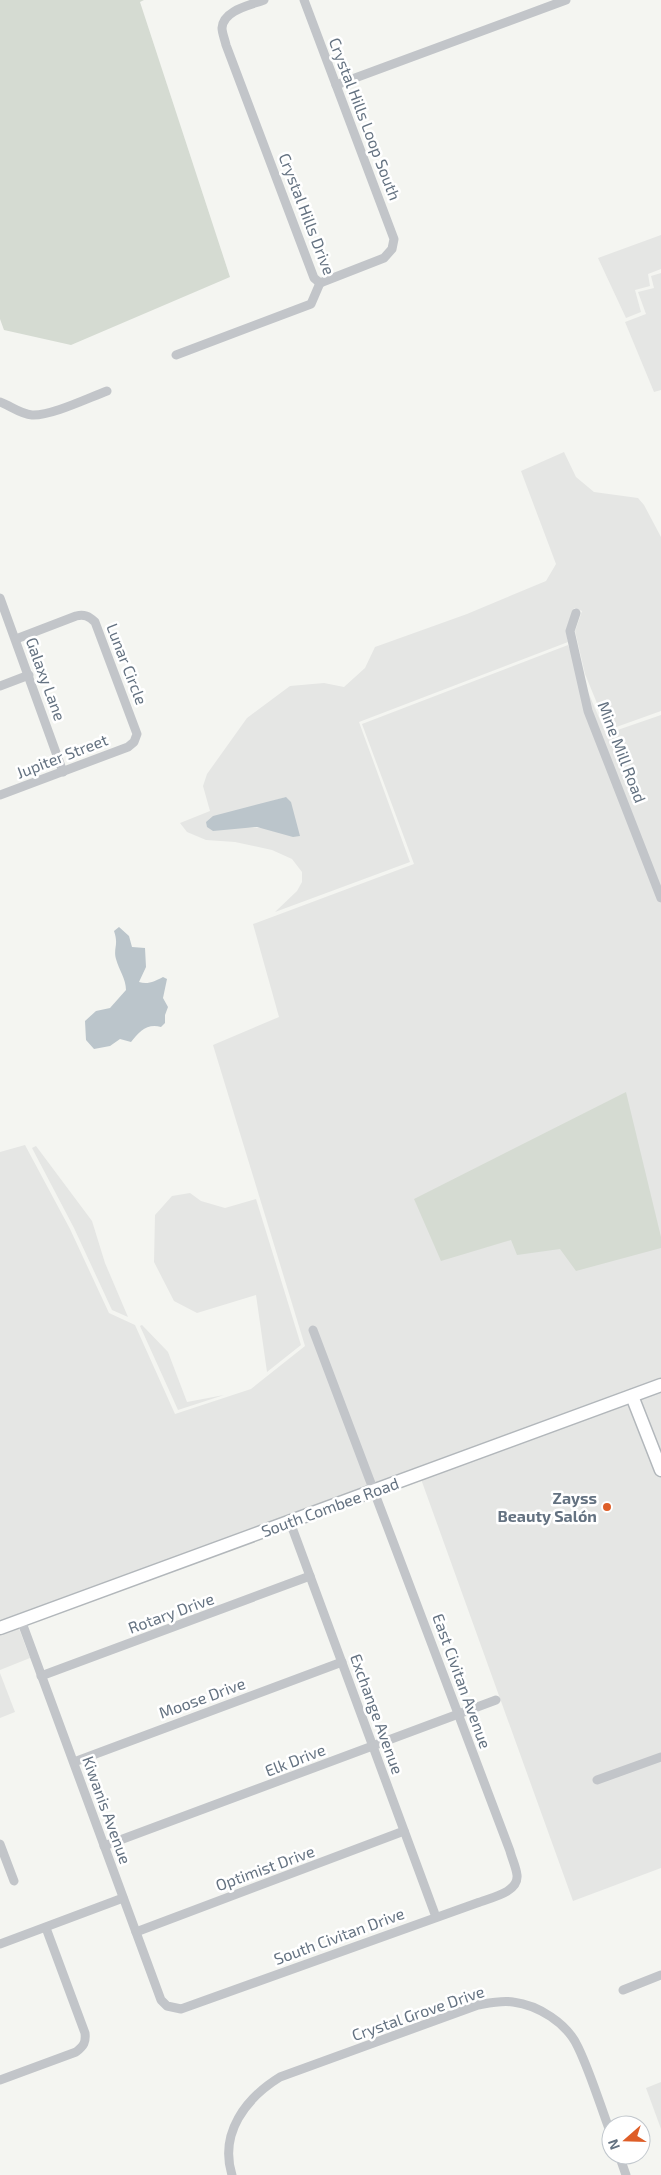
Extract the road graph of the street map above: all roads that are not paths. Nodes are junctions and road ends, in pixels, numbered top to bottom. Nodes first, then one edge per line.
1 (264, 0) edge
2 (304, 0) edge
3 (566, 0) edge
4 (336, 85) junction
5 (320, 283) junction
6 (176, 355) dead end
7 (107, 391) dead end
8 (0, 402) edge
9 (0, 598) edge
10 (576, 613) dead end
11 (16, 639) junction
12 (28, 675) junction
13 (0, 686) edge
14 (134, 742) joint
15 (63, 772) junction
16 (0, 795) edge
17 (661, 898) edge
18 (313, 1330) dead end
19 (661, 1386) edge
20 (632, 1396) junction
21 (661, 1470) edge
22 (375, 1490) junction
23 (290, 1522) junction
24 (310, 1576) junction
25 (20, 1620) junction
26 (0, 1628) edge
27 (342, 1662) junction
28 (42, 1676) junction
29 (496, 1700) dead end
30 (458, 1714) junction
31 (373, 1745) junction
32 (661, 1757) edge
33 (74, 1762) junction
34 (597, 1780) dead end
35 (404, 1831) junction
36 (0, 1844) edge
37 (104, 1846) junction
38 (14, 1881) dead end
39 (516, 1884) joint
40 (123, 1898) junction
41 (436, 1917) junction
42 (46, 1928) junction
43 (136, 1932) junction
44 (0, 1944) edge
45 (661, 1975) edge
46 (623, 1990) dead end
47 (169, 2007) joint
48 (0, 2080) edge
49 (604, 2115) edge
50 (232, 2175) edge

1 - 5 street, Crystal Hills Drive
2 - 4 street, Crystal Hills Loop South
3 - 4 street
4 - 5 street, Crystal Hills Loop South
5 - 6 street, Crystal Hills Drive
7 - 8 street
9 - 11 street, Galaxy Lane
10 - 17 street, Mine Mill Road
11 - 12 street, Galaxy Lane
11 - 14 street, Lunar Circle
12 - 13 street
12 - 15 street, Galaxy Lane
14 - 15 street, Jupiter Street
15 - 16 street, Jupiter Street
18 - 22 street, East Civitan Avenue
19 - 20 main road, South Combee Road
20 - 21 main road
20 - 22 main road, South Combee Road
22 - 23 main road, South Combee Road
22 - 30 street, East Civitan Avenue
23 - 24 street, Exchange Avenue
23 - 25 main road, South Combee Road
24 - 27 street, Exchange Avenue
24 - 28 street, Rotary Drive
25 - 26 main road, South Combee Road
25 - 28 street, Kiwanis Avenue
27 - 31 street, Exchange Avenue
27 - 33 street, Moose Drive
28 - 33 street, Kiwanis Avenue
29 - 30 street, Elk Drive
30 - 31 street, Elk Drive
30 - 39 street, East Civitan Avenue
31 - 35 street, Exchange Avenue
31 - 37 street, Elk Drive
32 - 34 street
33 - 37 street, Kiwanis Avenue
35 - 41 street, Exchange Avenue
35 - 43 street, Optimist Drive
36 - 38 street
37 - 40 street, Kiwanis Avenue
39 - 41 street, South Civitan Drive
40 - 42 street
40 - 43 street, Kiwanis Avenue
41 - 47 street, South Civitan Drive
42 - 44 street
42 - 48 street
43 - 47 street, Kiwanis Avenue
45 - 46 street
49 - 50 street, Crystal Grove Drive

